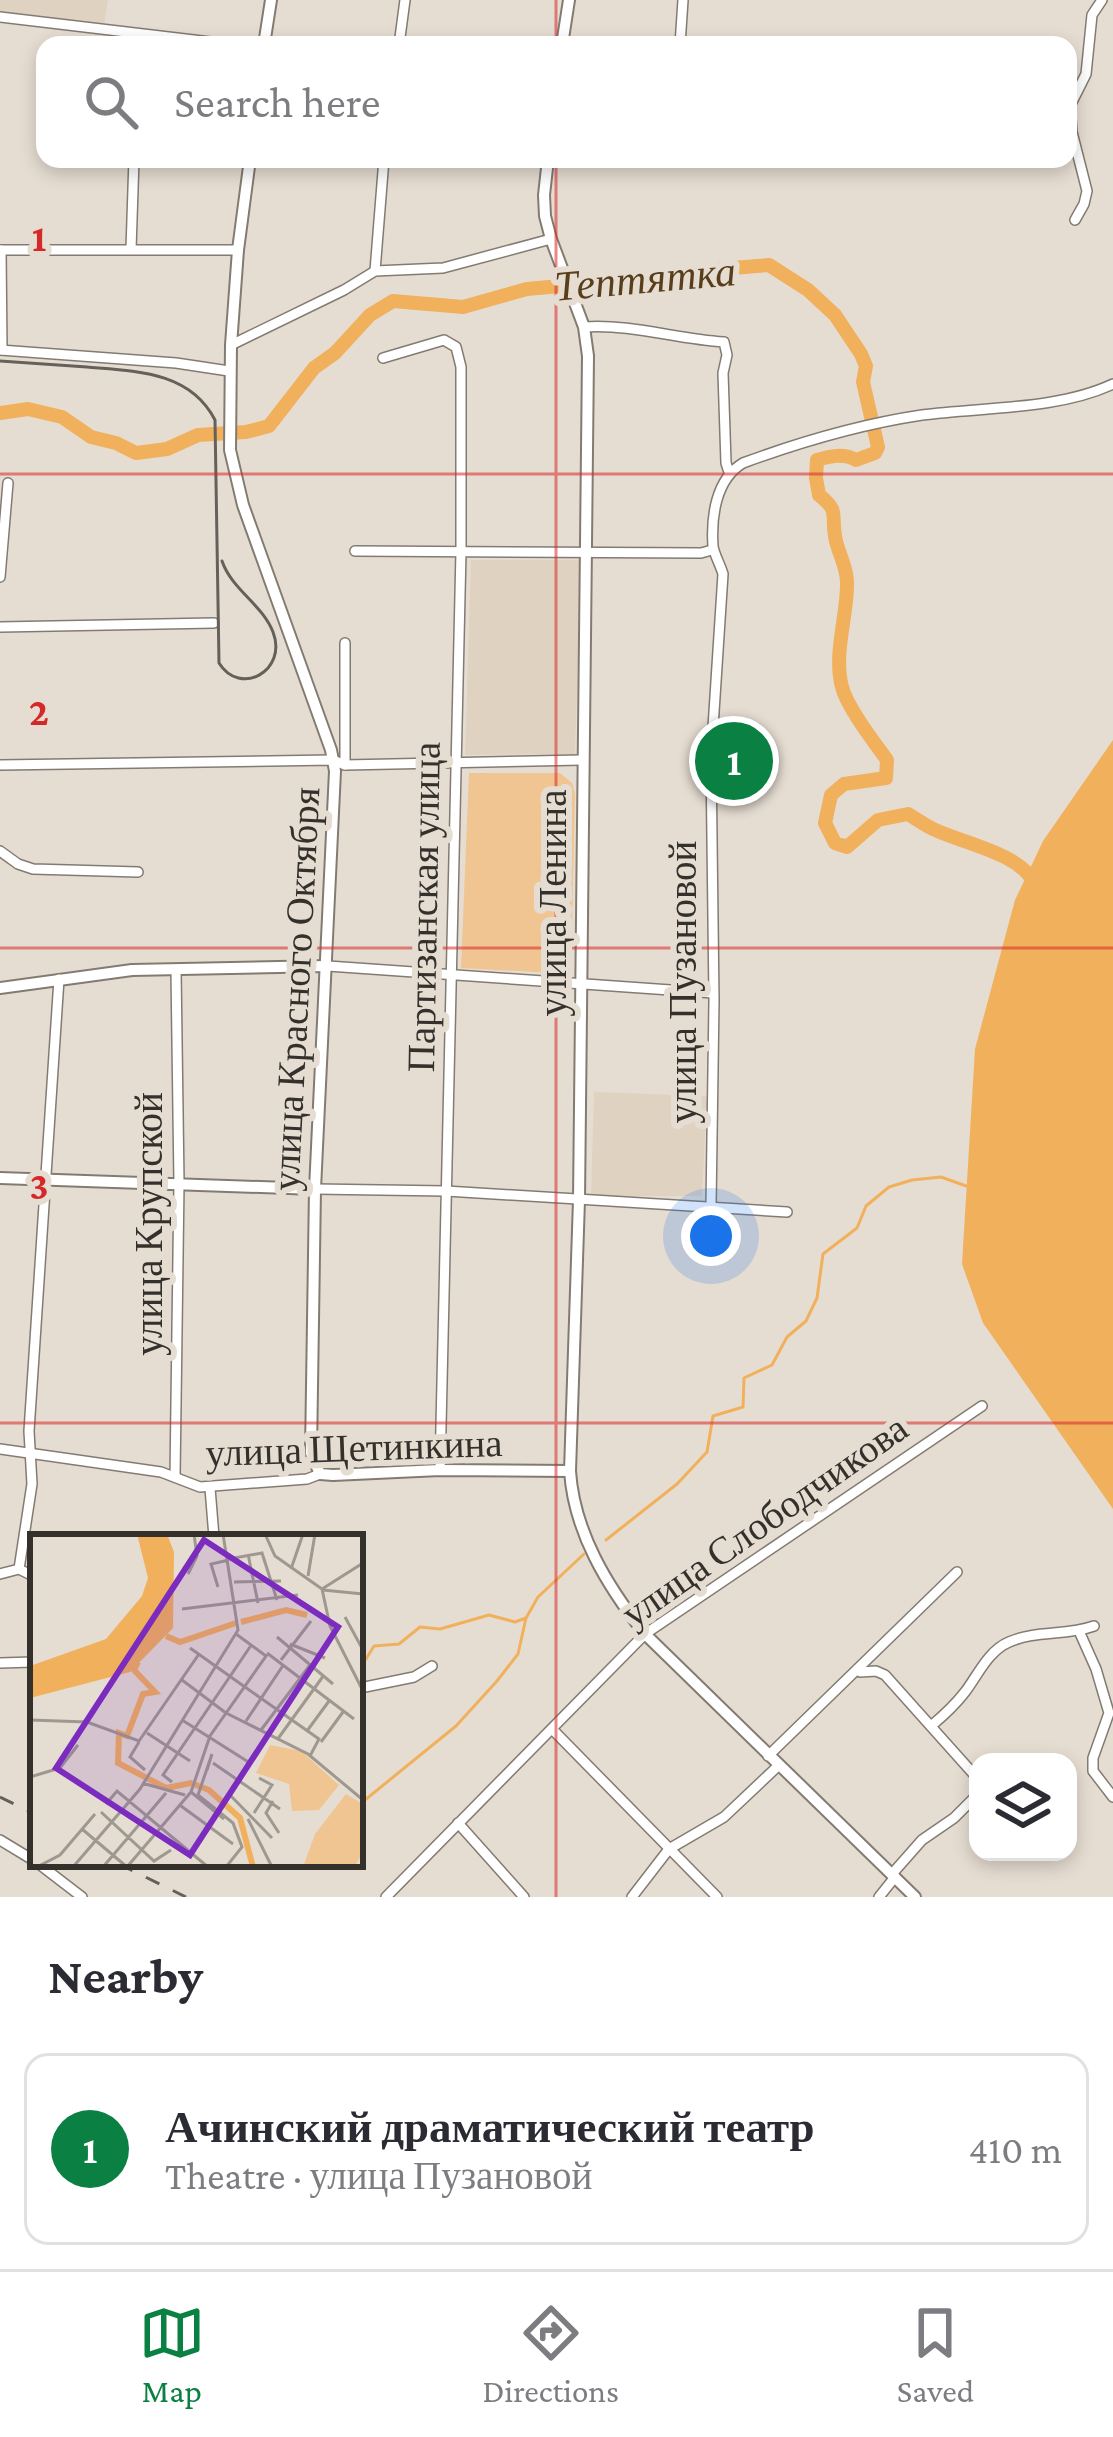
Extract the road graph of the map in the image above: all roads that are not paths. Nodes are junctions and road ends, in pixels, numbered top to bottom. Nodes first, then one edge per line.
1 (271, 0) edge
2 (405, 0) edge
3 (568, 0) edge
4 (683, 0) edge
5 (1102, 0) edge
6 (0, 17) edge
7 (160, 36) edge
8 (265, 36) edge
9 (401, 36) edge
10 (563, 36) edge
11 (681, 36) edge
12 (1077, 92) edge
13 (1077, 150) edge
14 (134, 168) edge
15 (249, 168) edge
16 (383, 168) edge
17 (547, 168) edge
18 (1075, 220) dead end
19 (550, 239) junction
20 (131, 249) junction
21 (0, 250) edge
22 (238, 250) junction
23 (375, 271) junction
24 (584, 327) junction
25 (231, 345) junction
26 (1, 350) edge
27 (383, 358) dead end
28 (230, 371) junction
29 (1113, 385) edge
30 (729, 472) junction
31 (8, 483) dead end
32 (3, 503) edge
33 (712, 550) junction
34 (355, 551) dead end
35 (461, 551) junction
36 (587, 554) junction
37 (0, 577) edge
38 (214, 623) dead end
39 (0, 628) edge
40 (345, 643) dead end
41 (582, 760) junction
42 (339, 762) junction
43 (456, 764) junction
44 (0, 765) edge
45 (0, 851) edge
46 (138, 872) dead end
47 (328, 966) junction
48 (176, 970) junction
49 (451, 975) junction
50 (59, 980) junction
51 (582, 985) junction
52 (0, 988) edge
53 (713, 993) junction
54 (0, 1178) edge
55 (46, 1180) junction
56 (179, 1183) junction
57 (315, 1189) junction
58 (446, 1191) junction
59 (579, 1200) junction
60 (710, 1206) junction
61 (787, 1212) dead end
62 (982, 1406) dead end
63 (0, 1449) edge
64 (32, 1452) junction
65 (440, 1470) junction
66 (570, 1471) junction
67 (320, 1474) junction
68 (176, 1477) junction
69 (210, 1488) junction
70 (214, 1534) edge
71 (19, 1569) junction
72 (957, 1572) dead end
73 (0, 1574) edge
74 (30, 1574) edge
75 (1094, 1626) dead end
76 (1079, 1631) junction
77 (645, 1634) junction
78 (30, 1662) edge
79 (0, 1663) edge
80 (432, 1666) dead end
81 (855, 1673) junction
82 (363, 1687) edge
83 (931, 1726) junction
84 (552, 1729) junction
85 (768, 1756) junction
86 (778, 1766) junction
87 (969, 1768) edge
88 (1113, 1797) edge
89 (969, 1803) edge
90 (458, 1823) junction
91 (0, 1840) edge
92 (670, 1849) junction
93 (30, 1858) edge
94 (43, 1867) edge
95 (894, 1876) junction
96 (522, 1896) edge
97 (82, 1897) edge
98 (386, 1897) edge
99 (632, 1897) edge
100 (717, 1897) edge
101 (879, 1897) edge
102 (916, 1897) edge

1 - 8 main road
2 - 9 street
3 - 10 main road
4 - 11 street
5 - 12 street
6 - 7 street
13 - 18 street
14 - 20 street
15 - 22 main road, улица Красного Октября
16 - 23 street
17 - 19 main road, улица Ленина
19 - 23 street
19 - 24 main road, улица Ленина
20 - 21 street
20 - 22 street
21 - 26 street
22 - 25 main road, улица Красного Октября
23 - 25 street
24 - 30 street, улица Пузановой
24 - 36 main road, улица Ленина
25 - 28 main road, улица Красного Октября
26 - 28 street
27 - 35 street, Партизанская улица
28 - 42 main road, улица Красного Октября
29 - 30 street
30 - 33 street, улица Пузановой
31 - 32 street
32 - 37 street
33 - 36 street
33 - 53 street, улица Пузановой
34 - 35 street
35 - 36 street
35 - 43 street, Партизанская улица
36 - 41 main road, улица Ленина
38 - 39 street
40 - 42 street
41 - 43 street
41 - 51 main road, улица Ленина
42 - 43 street
42 - 44 street
42 - 47 main road, улица Красного Октября
43 - 49 street, Партизанская улица
45 - 46 street
47 - 48 main road
47 - 49 street
47 - 57 main road, улица Красного Октября
48 - 50 main road
48 - 56 street, улица Крупской
49 - 51 street
49 - 58 street, Партизанская улица
50 - 52 main road
50 - 55 street
51 - 53 street
51 - 59 main road, улица Ленина
53 - 60 street, улица Пузановой
54 - 55 main road
55 - 56 main road
55 - 64 street
56 - 57 main road
56 - 68 street, улица Крупской
57 - 58 street
57 - 67 main road, улица Красного Октября
58 - 59 street
58 - 65 street, Партизанская улица
59 - 60 street
59 - 66 main road, улица Ленина
60 - 61 street
62 - 77 street, улица Слободчикова
63 - 64 street, улица Щетинкина
64 - 68 street, улица Щетинкина
64 - 71 street
65 - 66 main road, улица Щетинкина
65 - 67 main road, улица Щетинкина
66 - 77 main road, улица Ленина
67 - 69 street, улица Щетинкина
68 - 69 street, улица Щетинкина
69 - 70 street
71 - 73 street
71 - 74 street
72 - 81 street
75 - 76 street
76 - 83 street
76 - 88 street
77 - 84 street, улица Слободчикова
77 - 85 main road, улица Ленина
78 - 79 street
80 - 82 street
81 - 83 street
81 - 85 street
83 - 87 street
84 - 90 street, улица Слободчикова
84 - 92 street
85 - 86 main road, улица Ленина
86 - 92 street
86 - 95 main road, улица Ленина
89 - 95 street
90 - 96 street
90 - 98 street, улица Слободчикова
91 - 93 street
92 - 99 street
92 - 100 street
94 - 97 street
95 - 101 street
95 - 102 main road, улица Ленина

